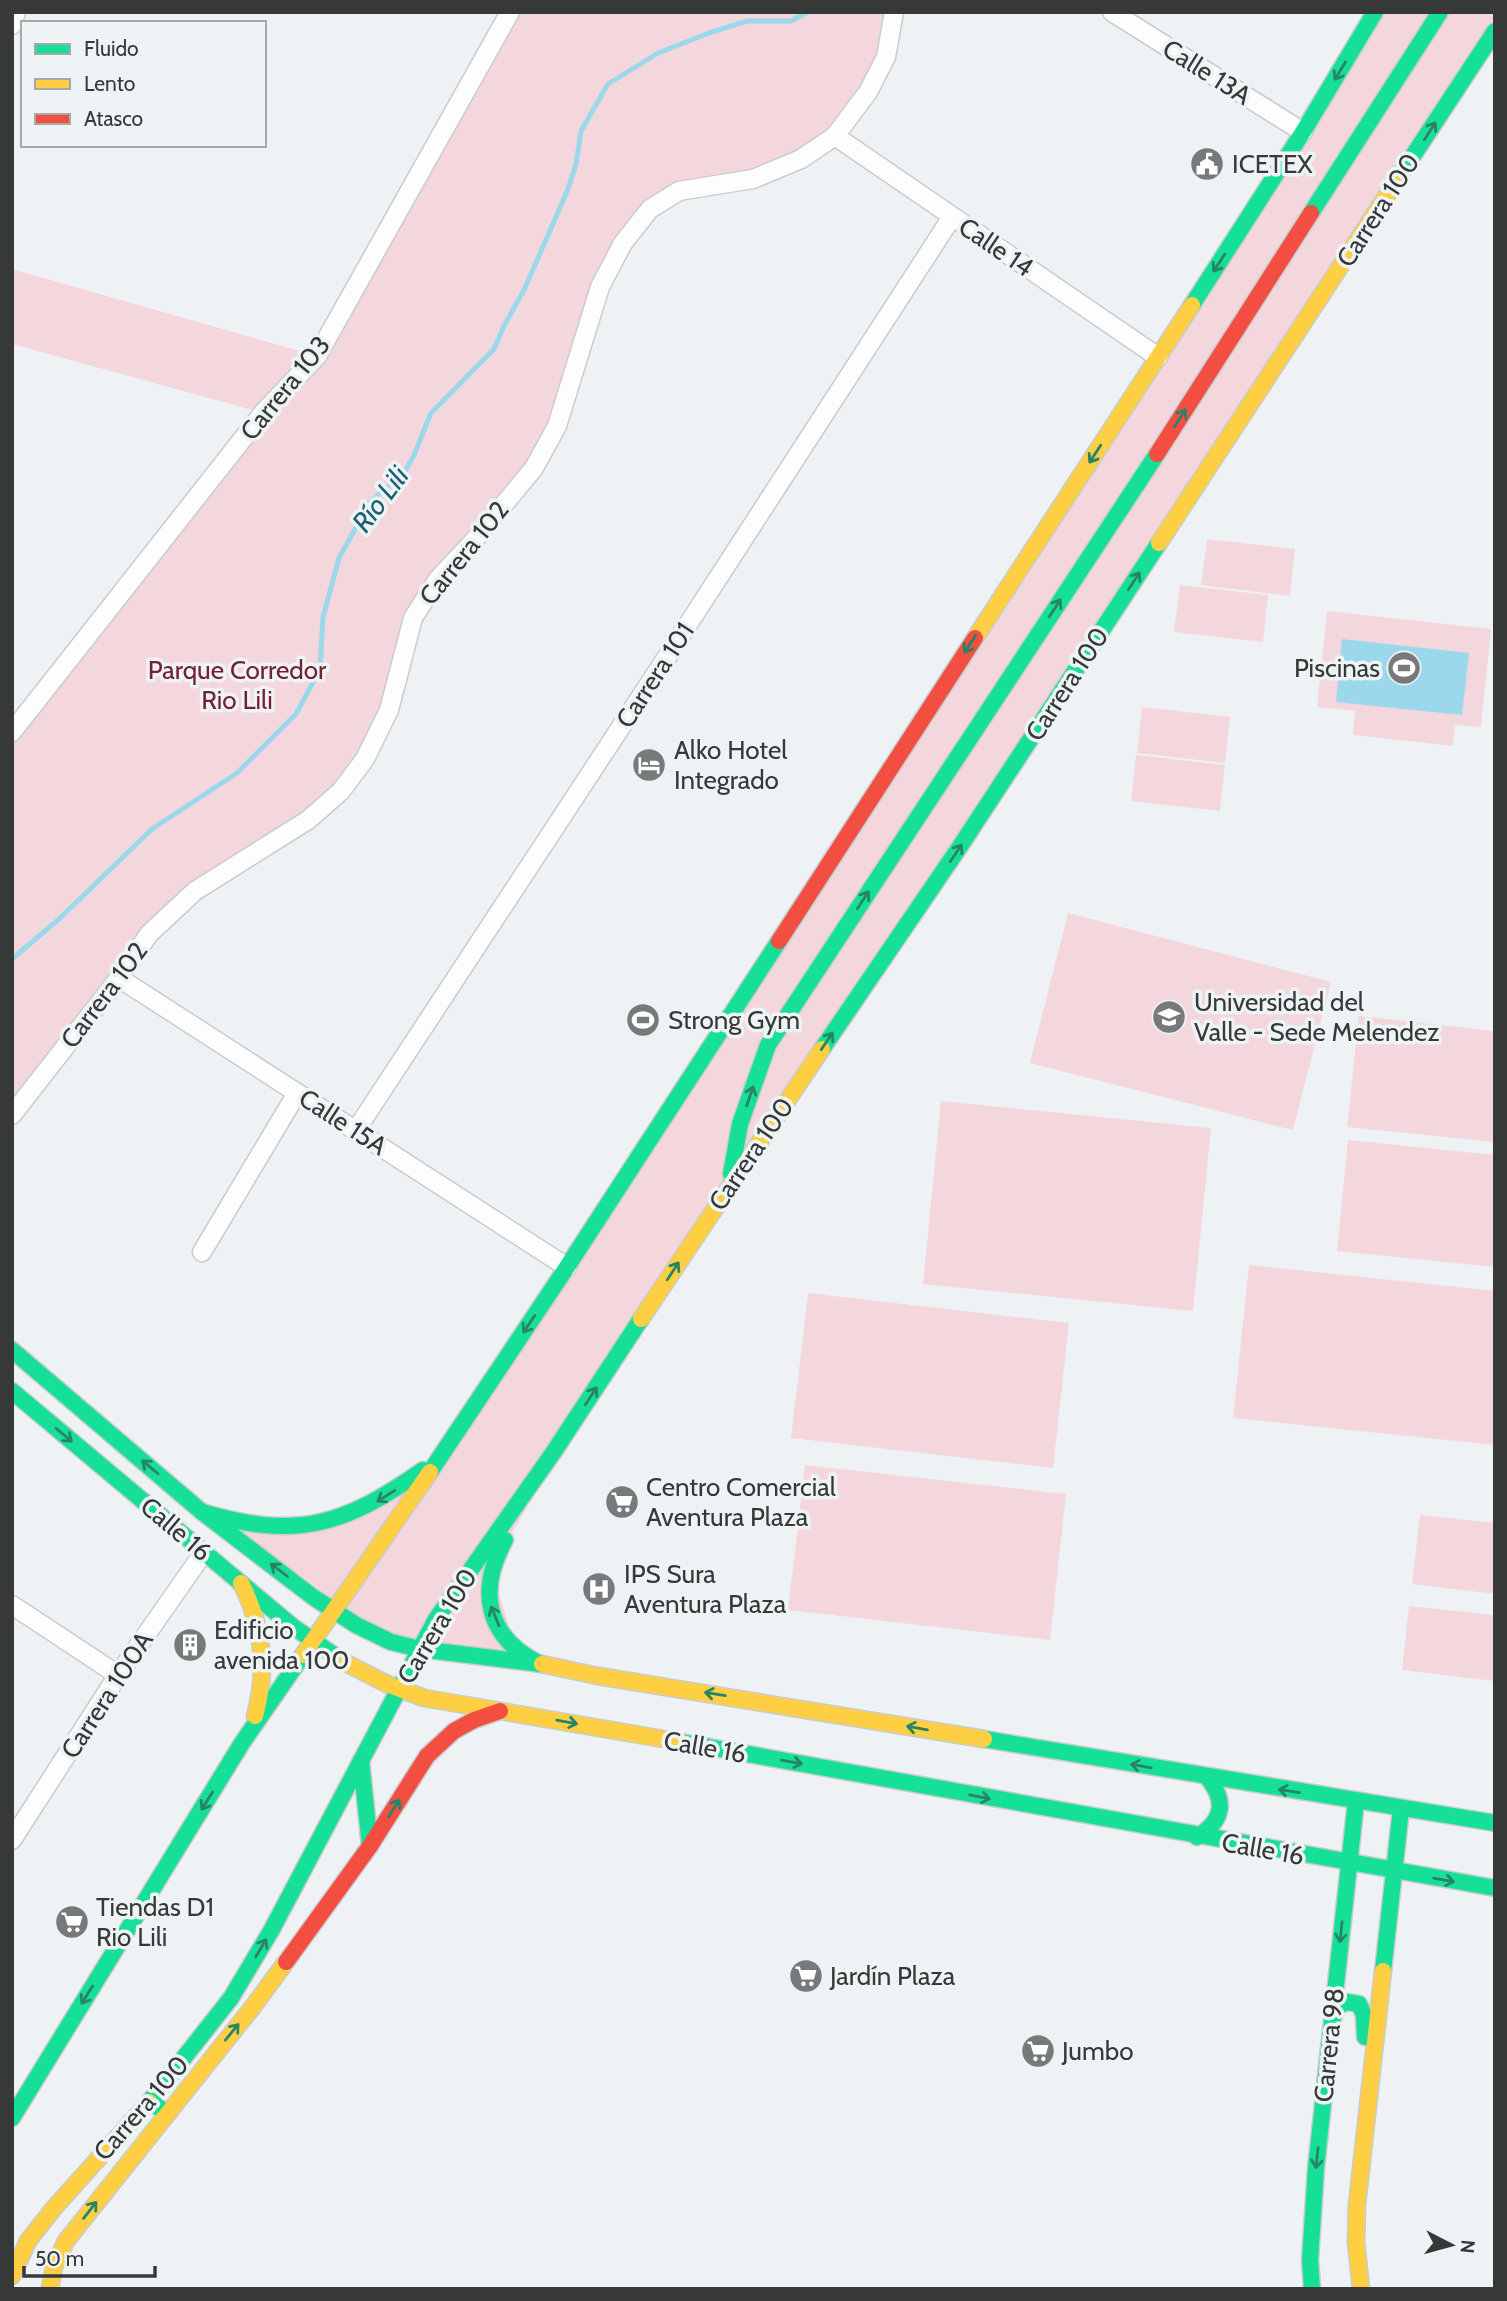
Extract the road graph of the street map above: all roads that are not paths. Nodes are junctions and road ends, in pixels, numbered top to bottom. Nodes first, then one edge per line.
1 (16, 12) edge
2 (894, 12) edge
3 (1112, 12) edge
4 (1376, 12) edge
5 (1440, 12) edge
6 (508, 13) edge
7 (12, 25) edge
8 (1495, 31) edge
9 (1303, 132) junction
10 (835, 136) junction
11 (951, 218) junction
12 (1158, 357) junction
13 (12, 732) edge
14 (119, 978) junction
15 (297, 1093) junction
16 (12, 1115) edge
17 (356, 1130) junction
18 (729, 1186) junction
19 (202, 1252) dead end
20 (567, 1267) junction
21 (12, 1350) edge
22 (12, 1391) edge
23 (553, 1453) junction
24 (441, 1456) junction
25 (202, 1511) junction
26 (204, 1552) junction
27 (241, 1583) junction
28 (12, 1605) edge
29 (334, 1611) junction
30 (313, 1642) junction
31 (420, 1649) junction
32 (540, 1664) junction
33 (118, 1675) junction
34 (399, 1690) junction
35 (500, 1710) junction
36 (242, 1743) junction
37 (361, 1761) junction
38 (1208, 1778) junction
39 (1356, 1801) junction
40 (1401, 1808) junction
41 (1495, 1823) edge
42 (1197, 1837) junction
43 (12, 1840) edge
44 (370, 1846) junction
45 (1349, 1864) junction
46 (1394, 1872) junction
47 (1495, 1888) edge
48 (1332, 2020) junction
49 (1371, 2070) junction
50 (149, 2102) junction
51 (14, 2110) edge
52 (168, 2113) junction
53 (12, 2276) edge
54 (50, 2289) edge
55 (1312, 2289) edge
56 (1361, 2289) edge

1 - 7 street
2 - 10 street, Carrera 102
3 - 9 street, Calle 13A
4 -> 9 main road
18 -> 5 main road
6 - 13 street, Carrera 103
18 -> 8 main road, Carrera 100
9 -> 12 main road
10 - 11 street, Calle 14
10 - 14 street, Carrera 102
11 - 12 street, Calle 14
11 - 17 street, Carrera 101
12 -> 20 main road
14 - 15 street, Calle 15A
14 - 16 street, Carrera 102
15 - 17 street, Calle 15A
15 - 19 street
17 - 20 street, Calle 15A
23 -> 18 main road, Carrera 100
20 -> 24 main road
25 -> 21 main road, Calle 16
22 -> 26 main road, Calle 16
23 - 31 main road, Carrera 100
32 -> 23 main road
24 -> 25 main road
24 - 29 main road
29 -> 25 main road, Calle 16
26 - 27 main road, Calle 16
26 - 33 street, Carrera 100A
27 - 30 main road, Calle 16
27 - 36 main road
28 - 33 street
29 - 30 main road
29 - 31 main road, Calle 16
30 - 34 main road, Calle 16
30 - 36 main road
31 - 32 main road, Calle 16
31 - 34 main road, Carrera 100
38 -> 32 main road, Calle 16
33 - 43 street, Carrera 100A
34 - 35 main road, Calle 16
34 - 37 main road, Carrera 100
35 -> 42 main road, Calle 16
44 -> 35 main road, Carrera 100
36 -> 51 main road
37 - 44 main road
50 -> 37 main road, Carrera 100
39 -> 38 main road, Calle 16
38 - 42 main road
39 - 40 main road, Calle 16
39 - 45 main road, Carrera 98
40 - 41 main road, Calle 16
40 - 46 main road, Carrera 98
42 - 45 main road, Calle 16
52 -> 44 main road, Carrera 100
45 - 46 main road, Calle 16
45 -> 48 main road, Carrera 98
46 -> 47 main road, Calle 16
46 - 49 main road, Carrera 98
48 - 49 main road
48 -> 55 main road, Carrera 98
49 - 56 main road, Carrera 98
50 - 52 main road
50 - 53 main road, Carrera 100
54 -> 52 main road, Carrera 100

